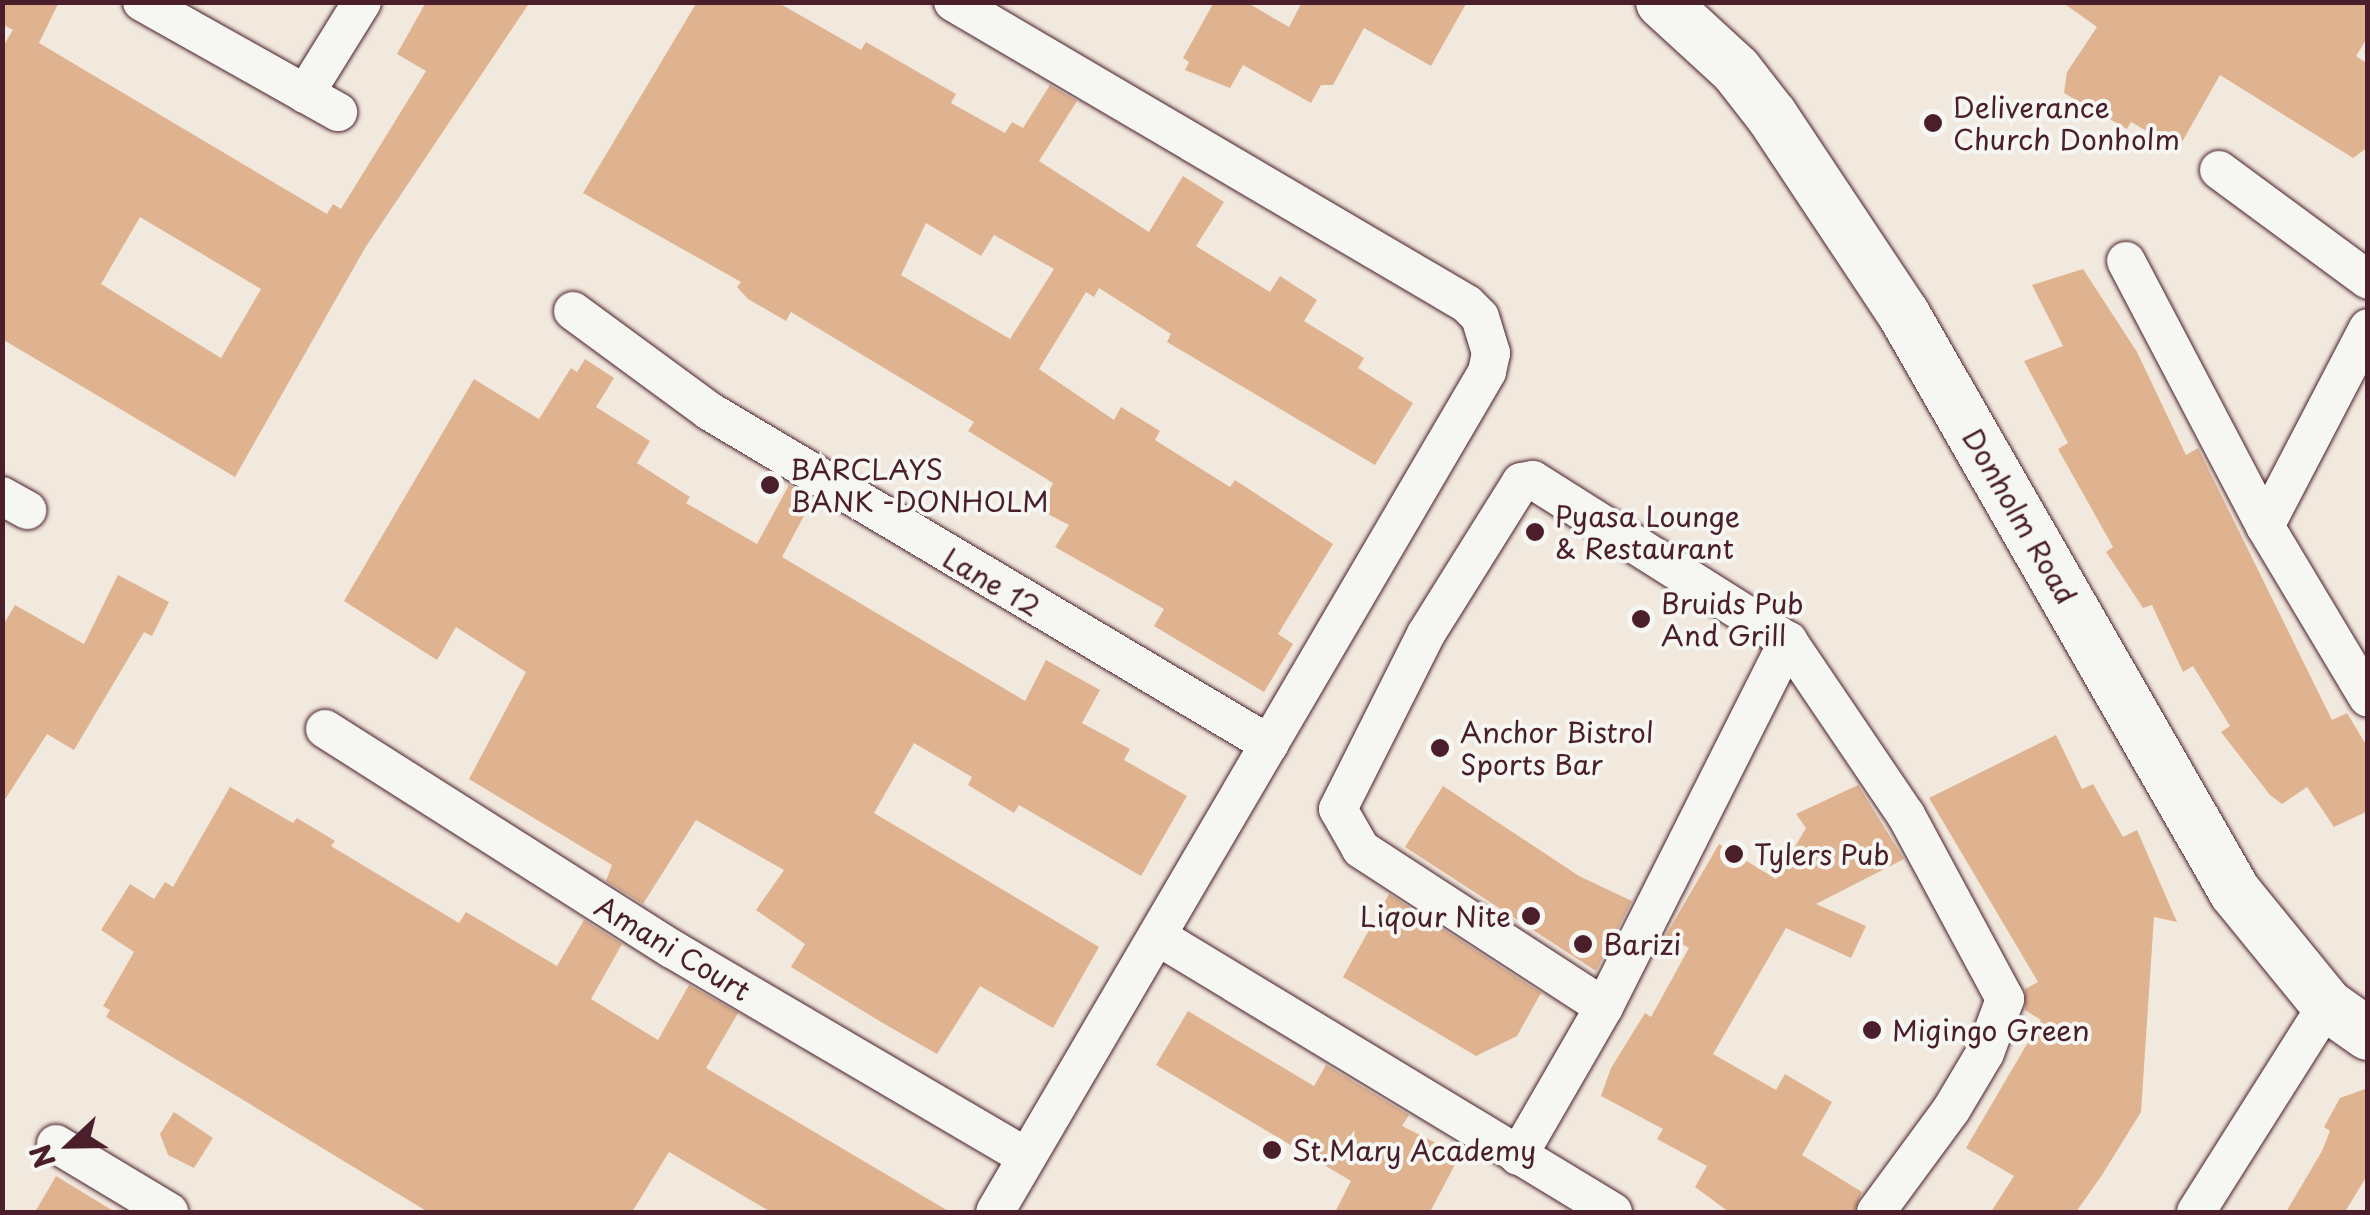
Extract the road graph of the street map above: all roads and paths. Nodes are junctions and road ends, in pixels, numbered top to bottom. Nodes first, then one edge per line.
1 (142, 2) edge
2 (362, 2) edge
3 (953, 2) edge
4 (1662, 2) edge
5 (305, 94) junction
6 (338, 112) dead end
7 (2219, 170) dead end
8 (2126, 261) dead end
9 (2368, 280) edge
10 (573, 310) dead end
11 (2368, 328) edge
12 (2265, 526) junction
13 (1788, 641) junction
14 (2368, 698) edge
15 (324, 730) dead end
16 (1269, 744) junction
17 (1157, 936) junction
18 (1604, 1006) junction
19 (2347, 1019) edge
20 (56, 1144) dead end
21 (1518, 1156) junction
22 (1027, 1157) junction
23 (168, 1212) edge
24 (995, 1212) edge
25 (1613, 1212) edge
26 (1876, 1212) edge
27 (2196, 1212) edge

1 - 5 street
2 - 5 street
3 - 16 street
4 - 19 main road, Donholm Road
5 - 6 street
7 - 9 street
8 - 12 street
10 - 16 street, Lane 12
11 - 12 street
12 - 14 street
13 - 18 street
13 - 18 street
13 - 26 street
15 - 22 street, Amani Court
16 - 17 street
17 - 21 street
17 - 22 street
18 - 21 street
19 - 27 street
20 - 23 street
21 - 25 street
22 - 24 street

